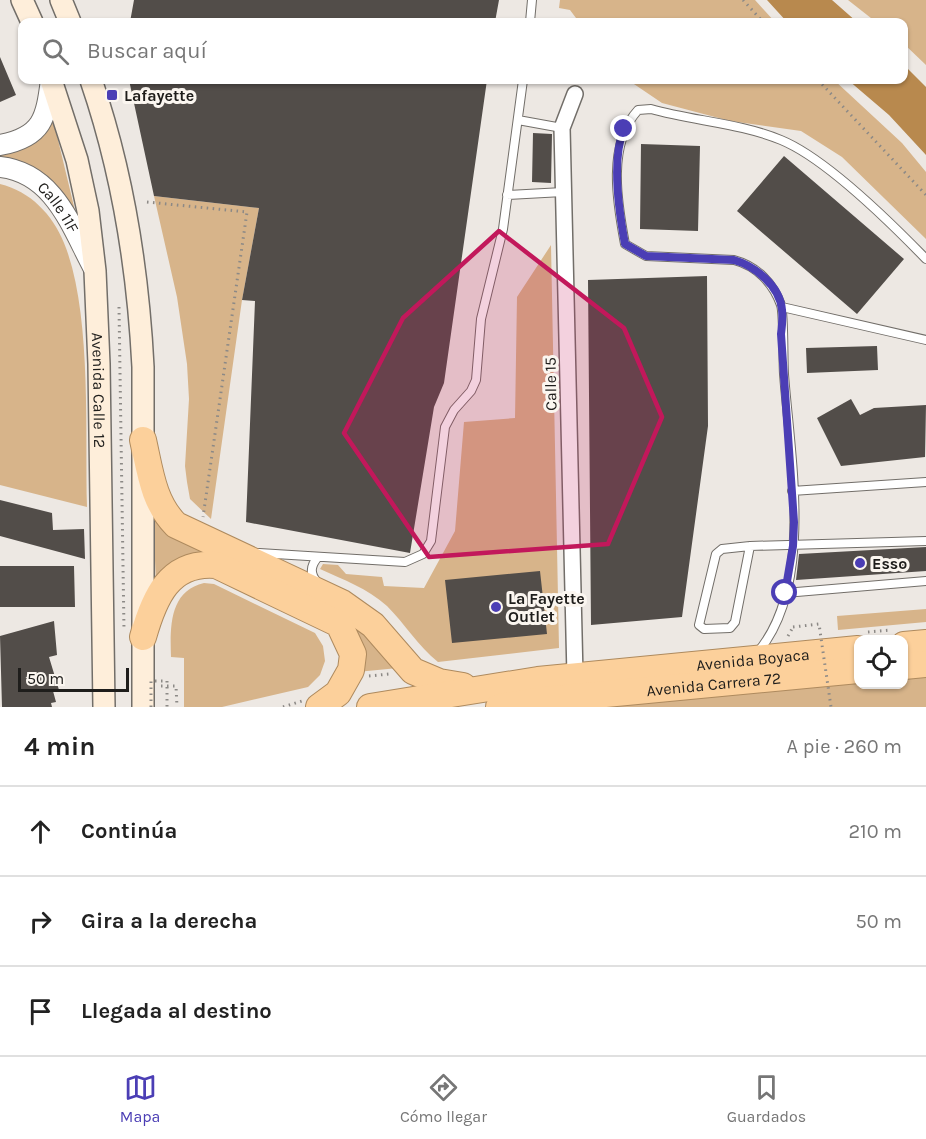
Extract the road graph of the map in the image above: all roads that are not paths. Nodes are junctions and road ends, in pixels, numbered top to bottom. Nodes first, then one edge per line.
1 (22, 0) edge
2 (61, 0) edge
3 (532, 0) edge
4 (30, 18) edge
5 (68, 18) edge
6 (530, 18) edge
7 (51, 84) edge
8 (52, 84) edge
9 (92, 84) edge
10 (522, 84) edge
11 (575, 94) dead end
12 (518, 120) junction
13 (562, 128) junction
14 (0, 145) edge
15 (0, 167) edge
16 (563, 192) junction
17 (507, 195) junction
18 (926, 259) edge
19 (95, 271) junction
20 (782, 307) junction
21 (926, 340) edge
22 (143, 440) junction
23 (926, 482) edge
24 (792, 490) junction
25 (926, 540) edge
26 (750, 546) junction
27 (793, 546) junction
28 (227, 551) junction
29 (318, 557) junction
30 (926, 581) edge
31 (785, 593) junction
32 (342, 603) junction
33 (133, 637) junction
34 (926, 643) edge
35 (908, 645) edge
36 (854, 649) edge
37 (752, 659) junction
38 (926, 664) edge
39 (908, 666) edge
40 (646, 669) junction
41 (854, 670) edge
42 (575, 676) junction
43 (705, 685) junction
44 (507, 698) edge
45 (104, 707) edge
46 (143, 707) edge
47 (320, 707) edge
48 (370, 707) edge

1 - 4 main road
2 - 5 main road
3 - 6 lane
7 - 14 street
8 - 19 main road, Avenida Calle 12
9 - 22 main road
10 - 12 lane
11 - 13 street, Calle 15
12 - 13 lane
12 - 17 lane
13 - 16 street, Calle 15
15 - 19 street, Calle 11F
16 - 17 lane
16 - 42 street, Calle 15
17 - 29 lane
18 - 20 lane
19 - 45 main road, Avenida Calle 12
20 - 21 lane
20 - 24 lane
22 - 28 highway
22 - 33 main road
23 - 24 lane
24 - 27 lane
25 - 27 lane
26 - 26 lane
26 - 27 lane
27 - 31 lane
28 - 29 lane
28 - 32 highway
29 - 32 lane
30 - 31 lane
31 - 37 lane
32 - 44 highway
33 - 46 main road
33 - 47 highway
34 - 35 highway
36 - 37 highway, Avenida Boyaca
37 - 40 highway, Avenida Boyaca
38 - 39 highway
40 - 42 highway, Avenida Carrera 72
40 - 43 highway
41 - 43 highway, Avenida Carrera 72
42 - 44 highway, Avenida Carrera 72
43 - 44 highway, Avenida Carrera 72
44 - 48 highway, Avenida Carrera 72

